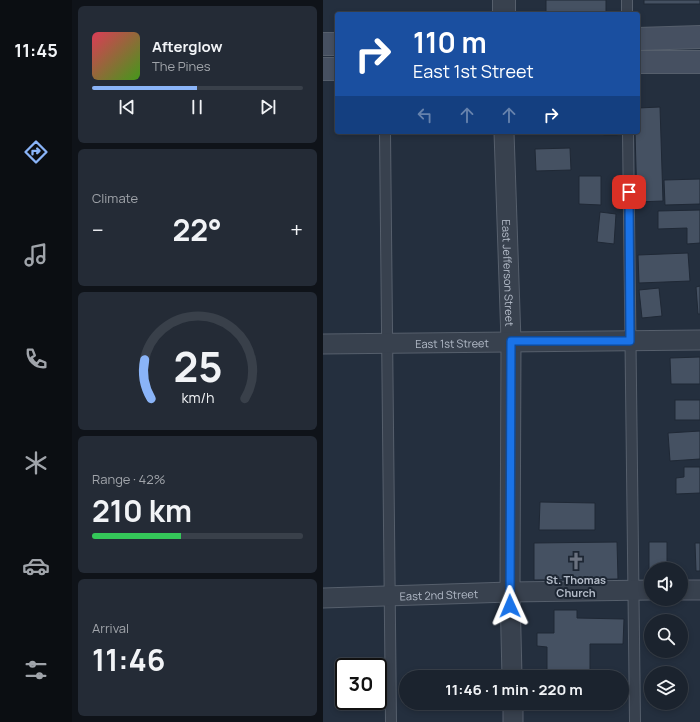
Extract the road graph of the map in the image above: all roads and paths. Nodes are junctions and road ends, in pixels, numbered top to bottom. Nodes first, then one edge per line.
1 (504, 0) edge
2 (627, 0) edge
3 (504, 12) edge
4 (627, 12) edge
5 (700, 36) edge
6 (640, 39) edge
7 (323, 44) edge
8 (335, 44) edge
9 (640, 62) edge
10 (700, 62) edge
11 (323, 69) edge
12 (335, 69) edge
13 (385, 134) edge
14 (504, 134) edge
15 (628, 134) edge
16 (700, 340) edge
17 (511, 341) junction
18 (630, 341) junction
19 (386, 343) junction
20 (323, 344) edge
21 (642, 590) edge
22 (688, 590) edge
23 (700, 590) edge
24 (510, 592) junction
25 (390, 596) junction
26 (323, 598) edge
27 (512, 670) edge
28 (513, 710) edge
29 (391, 722) edge
30 (513, 722) edge
31 (635, 722) edge

1 - 3 street
2 - 4 lane
5 - 6 main road
7 - 8 main road
9 - 10 main road
11 - 12 main road
13 - 19 lane
14 - 17 street, East Jefferson Street
15 - 18 lane
16 - 18 street, East 1st Street
17 - 18 street, East 1st Street
17 - 19 street, East 1st Street
17 - 24 street, East Jefferson Street
18 - 21 lane
19 - 20 street, East 1st Street
19 - 25 lane
21 - 24 street, East 2nd Street
21 - 31 lane
22 - 23 street
24 - 25 street, East 2nd Street
24 - 27 street, East Jefferson Street
25 - 26 street, East 2nd Street
25 - 29 lane
28 - 30 street

